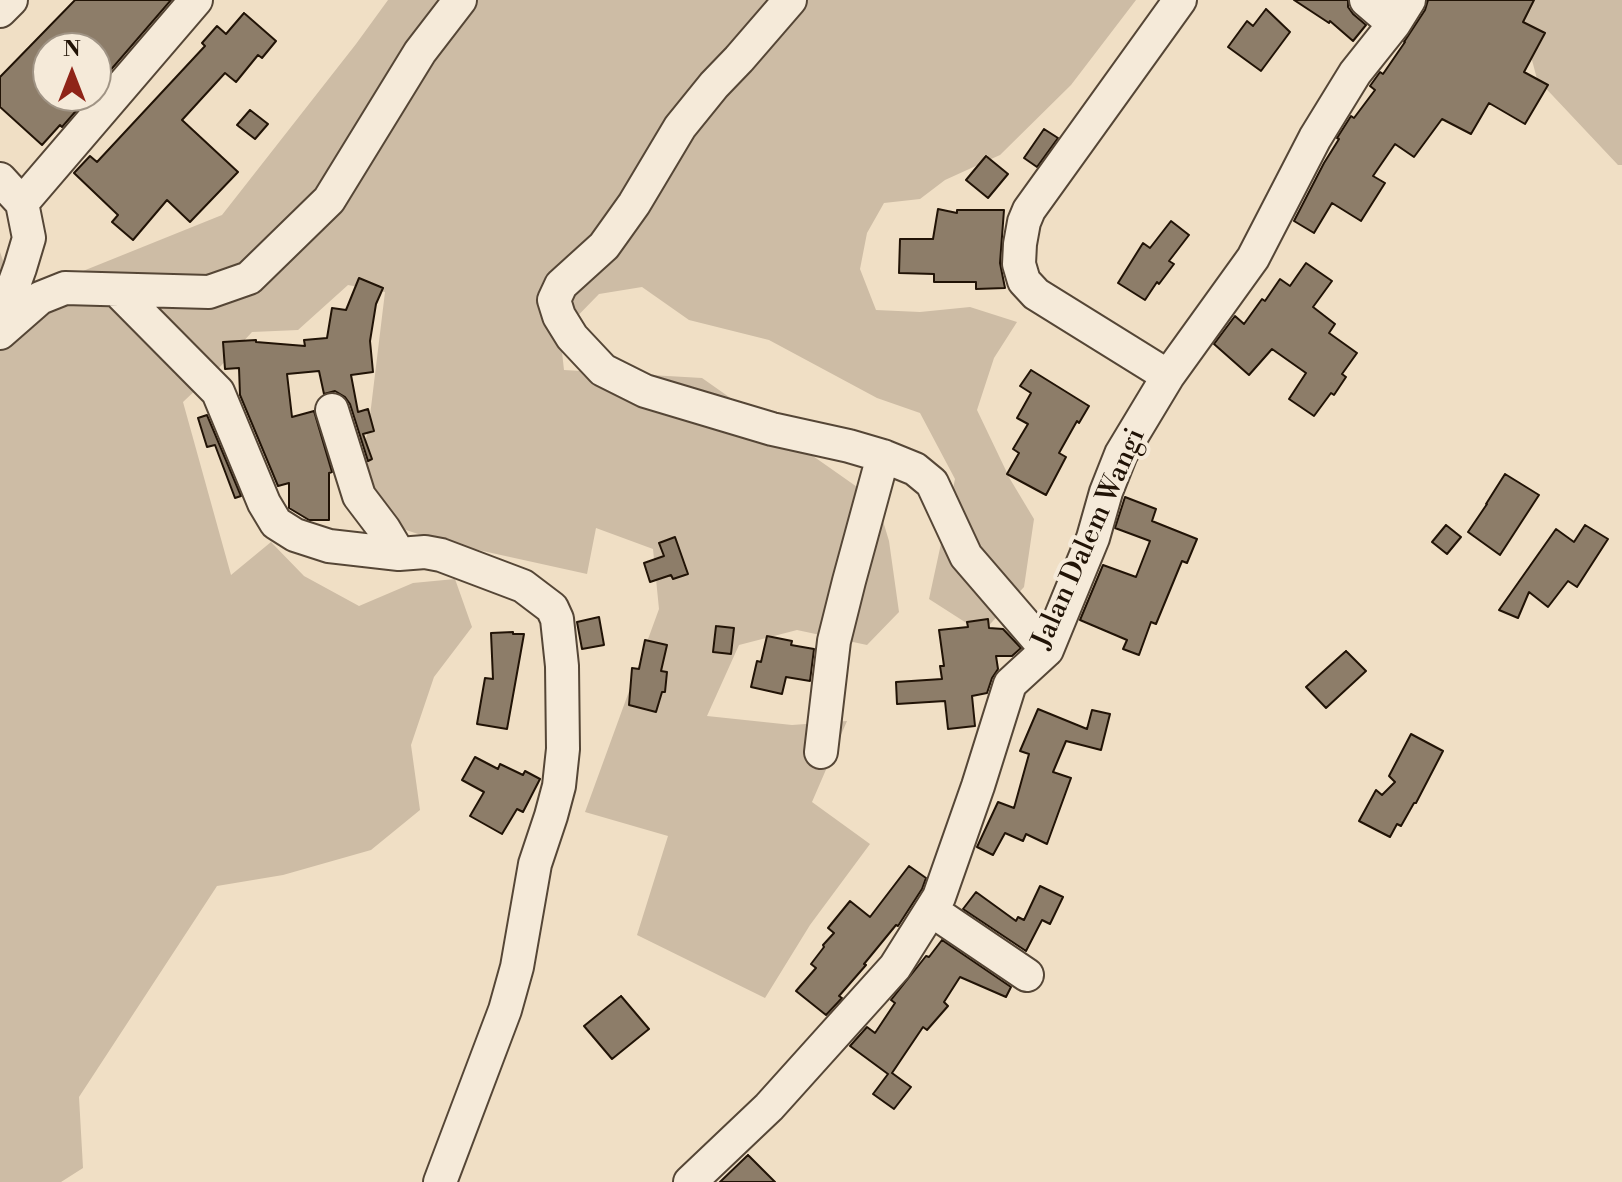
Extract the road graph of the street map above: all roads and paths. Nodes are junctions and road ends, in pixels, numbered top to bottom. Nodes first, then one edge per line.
1 (11, 0) edge
2 (196, 0) edge
3 (460, 0) edge
4 (790, 0) edge
5 (1180, 0) edge
6 (1366, 0) edge
7 (0, 11) edge
8 (1401, 12) edge
9 (0, 179) edge
10 (22, 203) junction
11 (117, 290) junction
12 (0, 323) edge
13 (0, 333) edge
14 (1168, 376) junction
15 (332, 410) dead end
16 (883, 456) junction
17 (399, 554) junction
18 (1047, 650) junction
19 (821, 752) dead end
20 (931, 910) junction
21 (1027, 975) dead end
22 (440, 1182) edge
23 (690, 1182) edge

1 - 7 street
2 - 10 street
3 - 11 street
4 - 16 street
5 - 14 street
6 - 8 street
8 - 14 street, Jalan Dalem Wangi
9 - 10 street
10 - 12 street
11 - 13 street
11 - 17 street
14 - 18 street, Jalan Dalem Wangi
15 - 17 street
16 - 18 street
16 - 19 street
17 - 22 street
18 - 20 street, Jalan Dalem Wangi
20 - 21 street
20 - 23 street, Jalan Dalem Wangi

